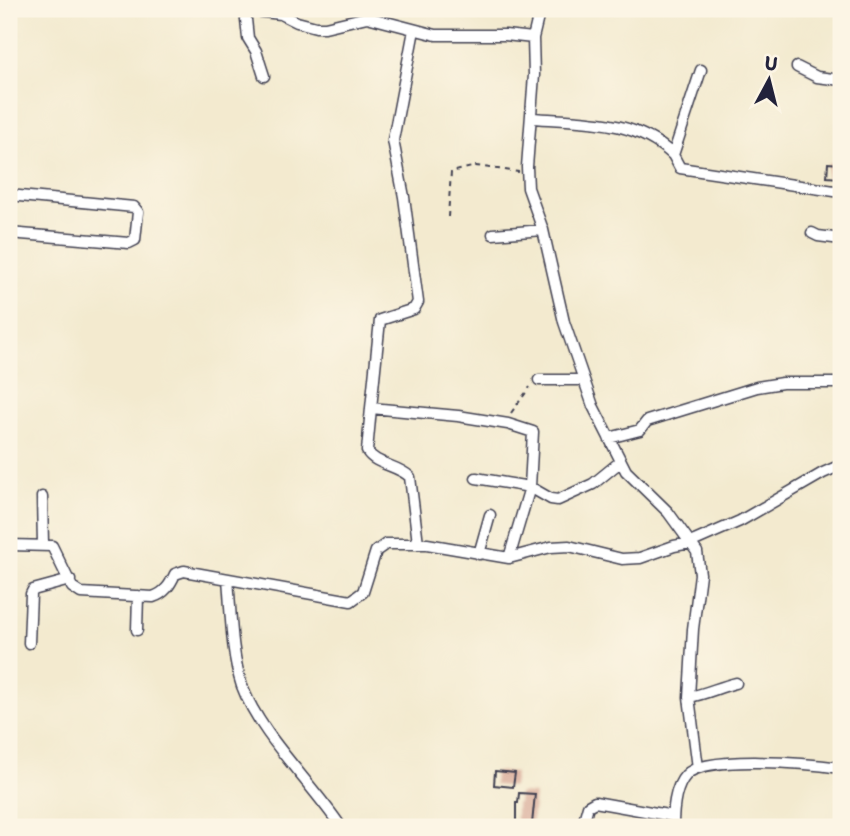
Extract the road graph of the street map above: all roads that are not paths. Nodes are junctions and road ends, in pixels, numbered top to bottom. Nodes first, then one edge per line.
1 (540, 9) edge
2 (240, 10) edge
3 (282, 11) edge
4 (414, 30) junction
5 (533, 38) junction
6 (797, 66) dead end
7 (701, 69) dead end
8 (264, 76) dead end
9 (841, 80) edge
10 (532, 118) junction
11 (673, 155) junction
12 (841, 191) edge
13 (9, 195) edge
14 (543, 230) junction
15 (9, 233) edge
16 (812, 233) dead end
17 (493, 234) dead end
18 (841, 239) edge
19 (539, 380) road end
20 (584, 380) junction
21 (841, 383) edge
22 (371, 408) junction
23 (609, 438) junction
24 (620, 462) junction
25 (841, 465) edge
26 (476, 478) dead end
27 (530, 487) junction
28 (42, 497) dead end
29 (490, 514) dead end
30 (418, 543) junction
31 (690, 543) junction
32 (44, 544) junction
33 (9, 545) edge
34 (479, 554) junction
35 (509, 558) junction
36 (228, 579) junction
37 (70, 580) junction
38 (138, 596) junction
39 (137, 630) dead end
40 (29, 643) dead end
41 (736, 683) dead end
42 (689, 697) junction
43 (698, 768) junction
44 (841, 768) edge
45 (673, 821) edge
46 (341, 827) edge
47 (582, 827) edge

1 - 5 street
2 - 3 street
2 - 8 street
3 - 4 street
4 - 5 street
4 - 22 street
5 - 10 street
6 - 9 street
7 - 11 street
10 - 11 street
10 - 14 street
11 - 12 street
13 - 15 street
14 - 17 street
14 - 20 street
16 - 18 street
19 - 20 street
20 - 23 street
21 - 23 street
22 - 27 street
22 - 30 street
23 - 24 street
24 - 27 street
24 - 31 street
25 - 31 street
26 - 27 street
27 - 35 street
28 - 32 street
29 - 34 street
30 - 34 street
30 - 36 street
31 - 35 street
31 - 42 street
32 - 33 street
32 - 37 street
34 - 35 street
36 - 38 street
36 - 46 street
37 - 38 street
37 - 40 street
38 - 39 street
41 - 42 street
42 - 43 street
43 - 44 street
43 - 45 street
45 - 47 street

